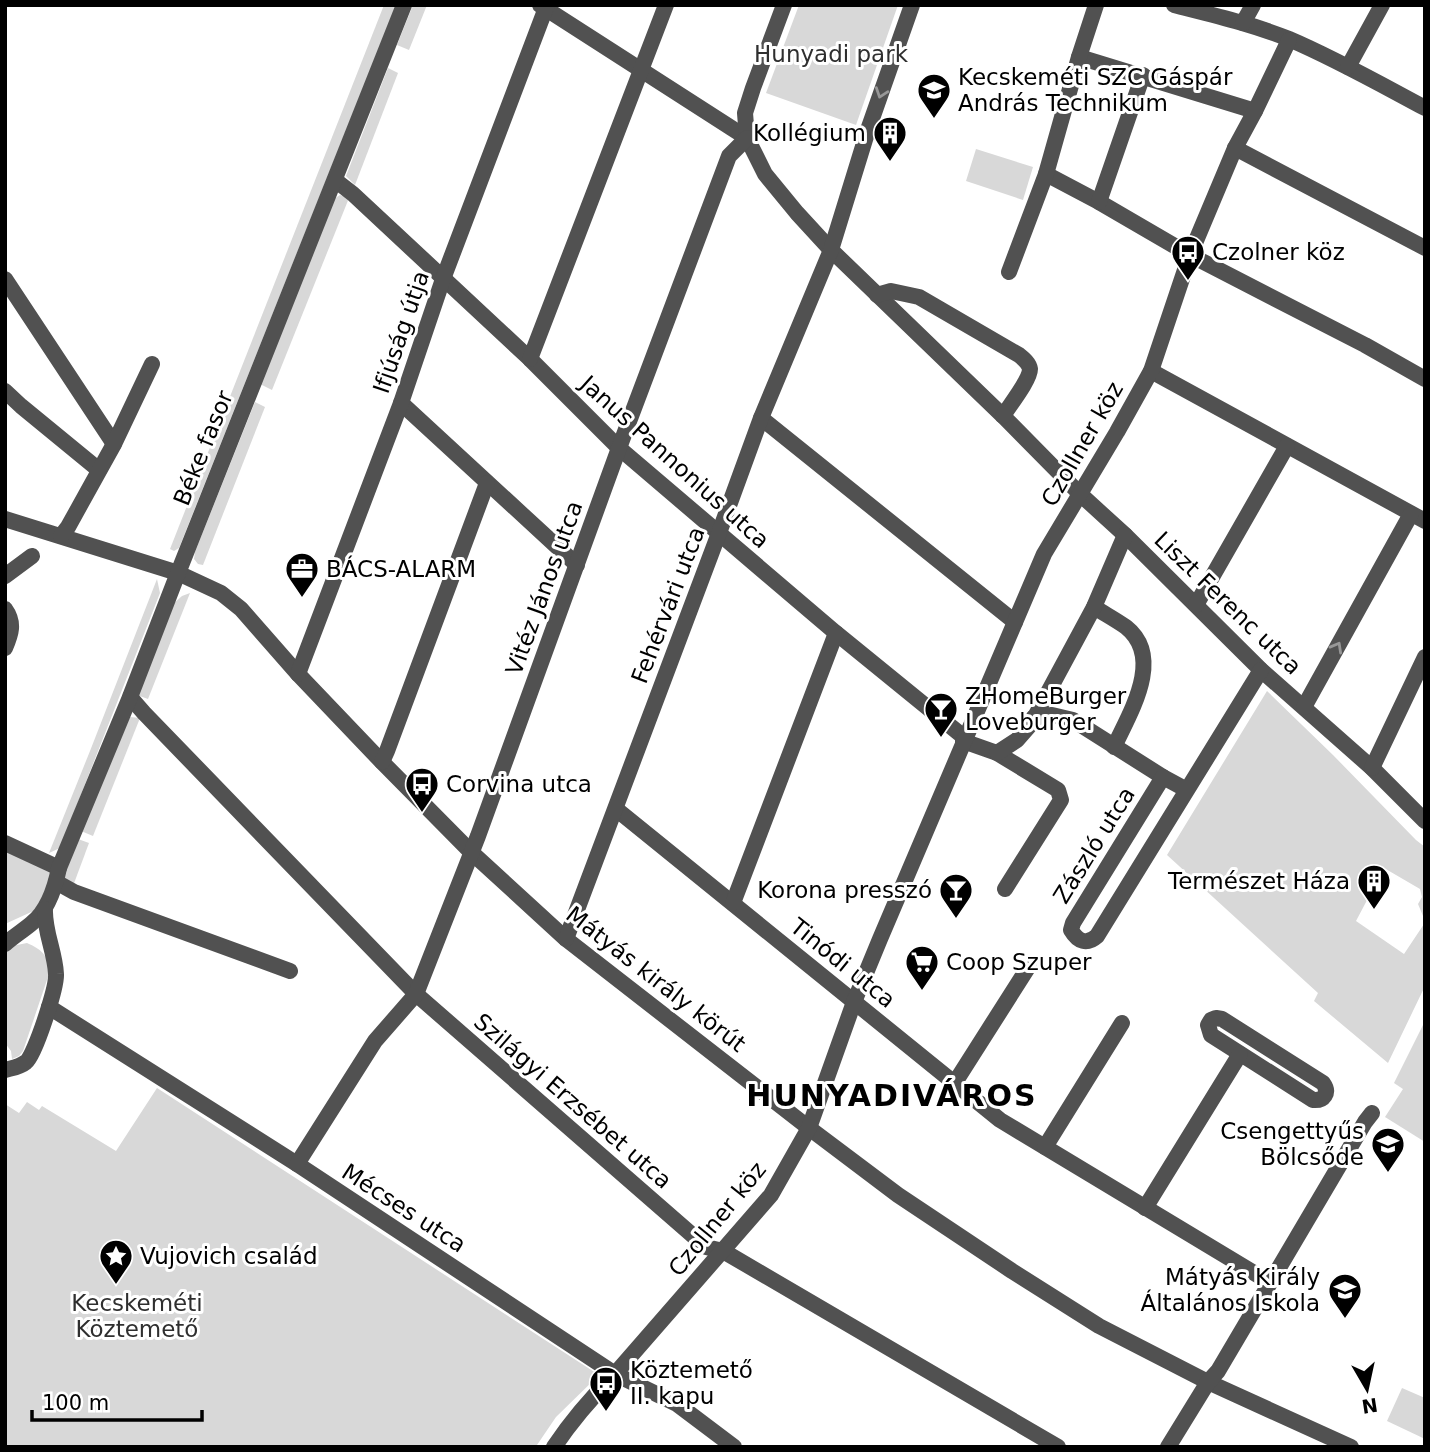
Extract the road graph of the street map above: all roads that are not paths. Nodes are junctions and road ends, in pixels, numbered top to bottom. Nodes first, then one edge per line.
1 (404, 5) edge
2 (666, 5) edge
3 (784, 5) edge
4 (912, 5) edge
5 (1096, 5) edge
6 (1174, 5) edge
7 (1253, 5) edge
8 (1382, 5) edge
9 (544, 7) edge
10 (1243, 23) junction
11 (1289, 40) junction
12 (1080, 57) junction
13 (1348, 67) junction
14 (641, 70) junction
15 (1143, 75) junction
16 (1425, 108) edge
17 (1255, 111) junction
18 (747, 138) junction
19 (1234, 148) junction
20 (1046, 174) junction
21 (335, 180) junction
22 (1099, 202) junction
23 (1425, 248) edge
24 (831, 250) junction
25 (1190, 255) junction
26 (1009, 272) dead end
27 (5, 279) edge
28 (443, 279) junction
29 (877, 295) junction
30 (530, 359) junction
31 (152, 364) dead end
32 (1151, 371) junction
33 (1425, 379) edge
34 (5, 391) edge
35 (401, 403) junction
36 (1003, 416) junction
37 (761, 418) junction
38 (114, 444) junction
39 (1287, 446) junction
40 (619, 448) junction
41 (99, 470) junction
42 (487, 483) junction
43 (1080, 494) junction
44 (1418, 518) edge
45 (5, 519) edge
46 (719, 533) junction
47 (1125, 535) junction
48 (61, 537) junction
49 (32, 556) dead end
50 (576, 565) junction
51 (178, 573) junction
52 (5, 576) edge
53 (1196, 605) junction
54 (1094, 607) junction
55 (5, 610) edge
56 (1015, 622) junction
57 (836, 633) junction
58 (5, 648) edge
59 (1425, 657) edge
60 (1261, 670) junction
61 (298, 674) junction
62 (130, 697) junction
63 (1304, 707) junction
64 (1034, 718) junction
65 (964, 739) junction
66 (1114, 747) junction
67 (998, 753) junction
68 (382, 762) junction
69 (1372, 768) junction
70 (1157, 773) junction
71 (1187, 790) junction
72 (616, 809) junction
73 (1425, 821) edge
74 (5, 843) edge
75 (471, 852) junction
76 (58, 875) junction
77 (1005, 889) dead end
78 (733, 903) junction
79 (45, 909) junction
80 (566, 939) junction
81 (9, 941) edge
82 (52, 951) junction
83 (1029, 966) dead end
84 (289, 971) dead end
85 (416, 994) junction
86 (854, 1002) junction
87 (49, 1007) junction
88 (1122, 1023) dead end
89 (1240, 1054) junction
90 (5, 1070) edge
91 (954, 1084) junction
92 (1372, 1113) dead end
93 (809, 1128) junction
94 (1045, 1147) junction
95 (297, 1164) junction
96 (1145, 1208) junction
97 (723, 1251) junction
98 (1269, 1282) junction
99 (615, 1374) junction
100 (1208, 1382) junction
101 (1171, 1446) edge
102 (554, 1447) edge
103 (734, 1447) edge
104 (1058, 1447) edge
105 (1350, 1447) edge

1 - 21 street, Béke fasor
2 - 14 street
3 - 18 street
4 -> 24 street, Fehérvári utca
5 - 12 street
6 - 10 street
7 - 10 street
8 - 13 street
9 - 14 street
9 - 28 street, Ifjúság útja
10 - 11 street
11 - 13 street
11 - 17 street, Czollner köz
12 - 15 street
12 - 20 street
13 - 16 street
14 - 18 street
14 - 30 street
15 - 17 street
15 - 22 street
17 - 19 street, Czollner köz
18 - 24 street, Liszt Ferenc utca
18 - 40 street, Vitéz János utca
19 - 23 street
19 - 25 street, Czollner köz
20 - 22 street
20 - 26 street
21 - 28 street, Janus Pannonius utca
21 - 51 street, Béke fasor
22 - 25 street
24 - 29 street, Liszt Ferenc utca
24 - 37 street, Fehérvári utca
25 - 32 street, Czollner köz
25 - 33 street
27 - 38 street
28 - 30 street, Janus Pannonius utca
28 - 35 street, Ifjúság útja
29 - 36 street, Liszt Ferenc utca
29 - 36 street
30 - 40 street, Janus Pannonius utca
31 - 38 street
32 - 39 street
32 - 43 street, Czollner köz
34 - 41 street
35 - 42 street
35 - 61 street, Ifjúság útja
36 - 43 street, Liszt Ferenc utca
37 - 46 street, Fehérvári utca
37 - 56 street
38 - 41 street
39 - 44 street
39 - 53 street
40 - 46 street, Janus Pannonius utca
40 - 50 street, Vitéz János utca
41 - 48 street
42 - 50 street
42 - 68 street
43 - 47 street, Liszt Ferenc utca
43 - 56 street, Czollner köz
63 -> 44 street
45 - 48 street, Mátyás király körút
46 - 57 street, Janus Pannonius utca
46 - 72 street, Fehérvári utca
47 - 53 street, Liszt Ferenc utca
47 - 54 street
48 - 51 street, Mátyás király körút
49 - 52 street
50 - 75 street, Vitéz János utca
51 - 61 street, Mátyás király körút
51 - 62 street, Béke fasor
53 - 60 street, Liszt Ferenc utca
54 - 64 street
54 - 66 street
55 - 58 street
56 - 65 street, Czollner köz
57 - 65 street, Janus Pannonius utca
57 - 78 street
59 - 69 street
60 - 63 street, Liszt Ferenc utca
60 - 71 street, Zászló utca
61 - 68 street, Mátyás király körút
62 - 76 street, Béke fasor
62 - 85 street, Szilágyi Erzsébet utca
63 - 69 street, Liszt Ferenc utca
64 - 66 street, Zászló utca
64 - 67 street
65 - 67 street
65 - 86 street, Czollner köz
66 - 70 street, Zászló utca
67 - 77 street
68 - 75 street, Mátyás király körút
69 - 73 street, Liszt Ferenc utca
70 - 71 street, Zászló utca
70 - 71 street, Zászló utca
72 - 78 street, Tinódi utca
72 - 80 street, Fehérvári utca
74 - 76 street
75 - 80 street, Mátyás király körút
75 - 85 street, Vitéz János utca
76 - 79 street, Béke fasor
76 - 84 street
78 - 86 street, Tinódi utca
79 - 81 street, Béke fasor
79 - 82 street
80 - 93 street, Mátyás király körút
81 - 82 street, Béke fasor
82 - 87 street
83 - 91 street
85 - 95 street, Vitéz János utca
85 - 97 street, Szilágyi Erzsébet utca
86 - 91 street, Tinódi utca
86 - 93 street, Czollner köz
87 - 90 street
87 - 95 street, Mécses utca
88 - 94 street
89 - 89 street
89 - 96 street
91 - 94 street, Tinódi utca
92 - 98 street
93 - 97 street, Czollner köz
93 - 100 street, Mátyás király körút
94 - 96 street, Tinódi utca
95 - 99 street, Mécses utca
96 - 98 street, Tinódi utca
97 - 99 street, Czollner köz
97 - 104 street, Szilágyi Erzsébet utca
98 - 100 street
99 - 102 street, Czollner köz
99 - 103 street, Mécses utca
100 - 101 street
100 - 105 street, Mátyás király körút

